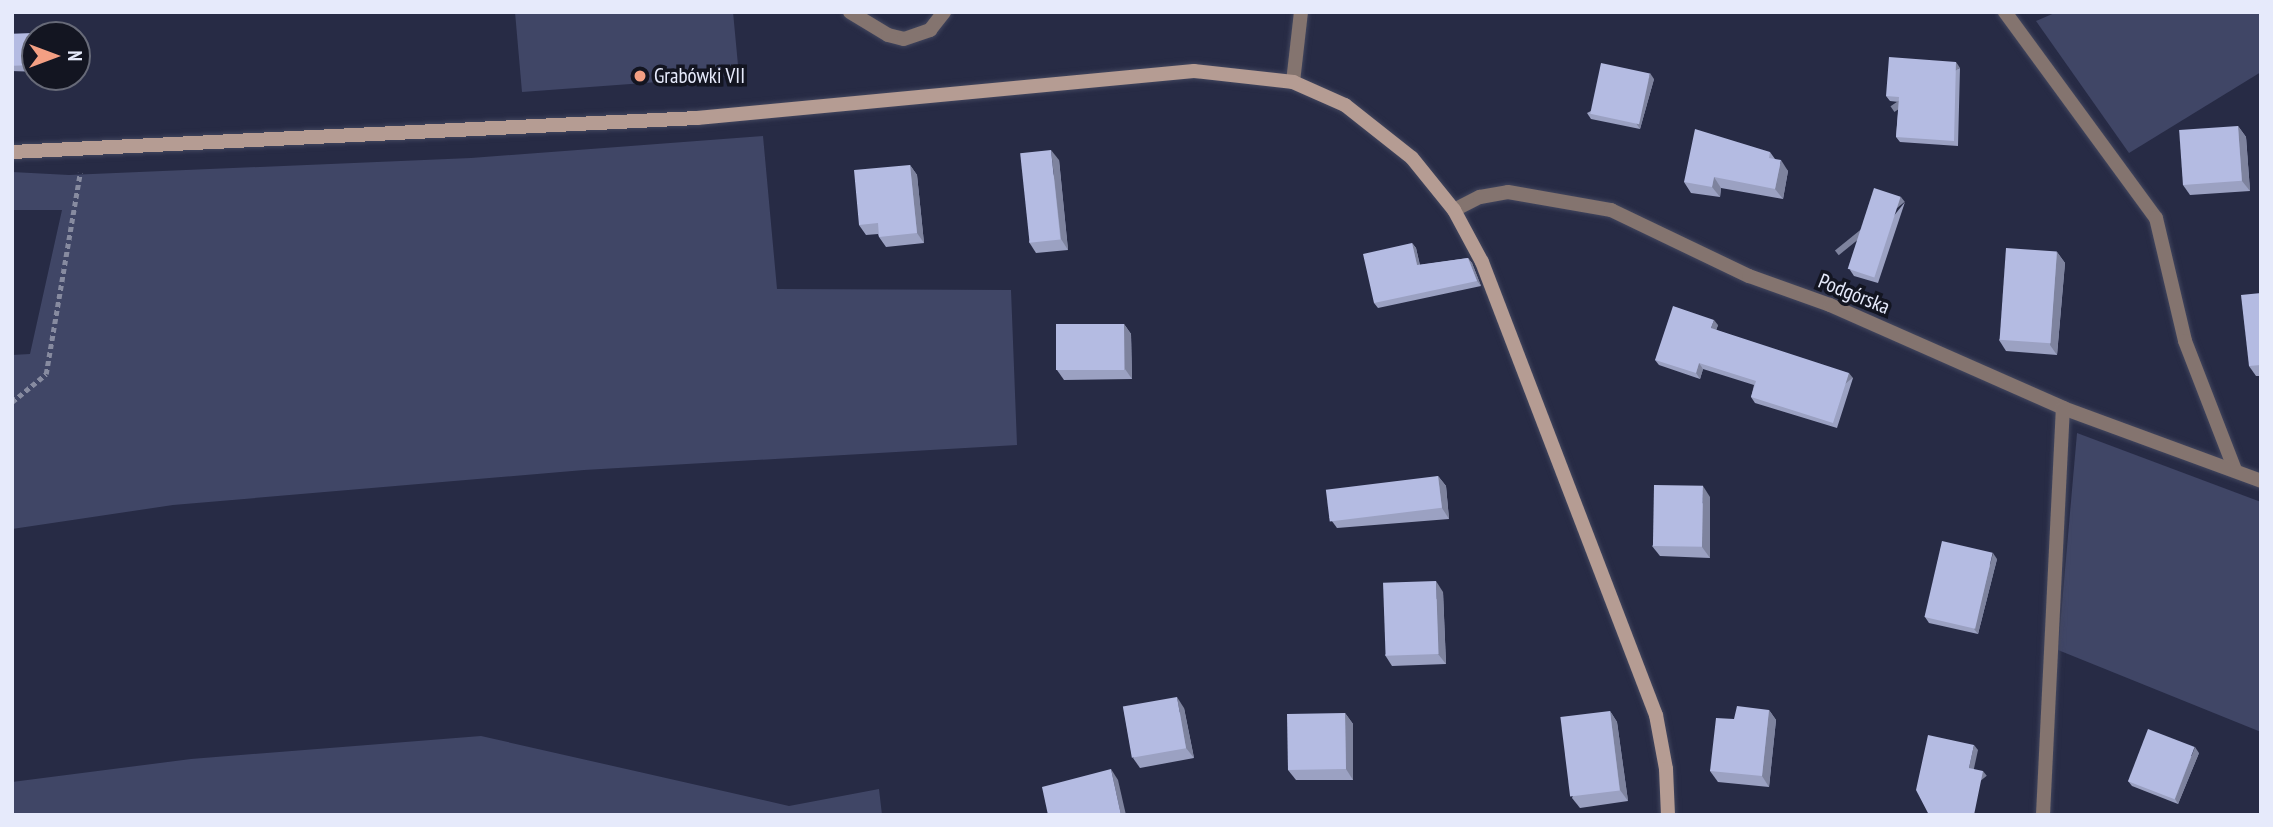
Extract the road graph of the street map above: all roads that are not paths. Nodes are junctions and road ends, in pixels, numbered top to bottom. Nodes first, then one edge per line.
1 (850, 12) edge
2 (944, 12) edge
3 (1301, 12) edge
4 (2005, 12) edge
5 (1293, 82) junction
6 (12, 152) edge
7 (1454, 210) junction
8 (2063, 408) junction
9 (2235, 470) junction
10 (2261, 481) edge
11 (1668, 815) edge
12 (2043, 815) edge

1 - 2 street
3 - 5 street
4 - 9 street
5 - 6 street
5 - 7 street
7 - 8 street, Podgórska
7 - 11 street
8 - 9 street, Podgórska
8 - 12 street
9 - 10 street, Podgórska

